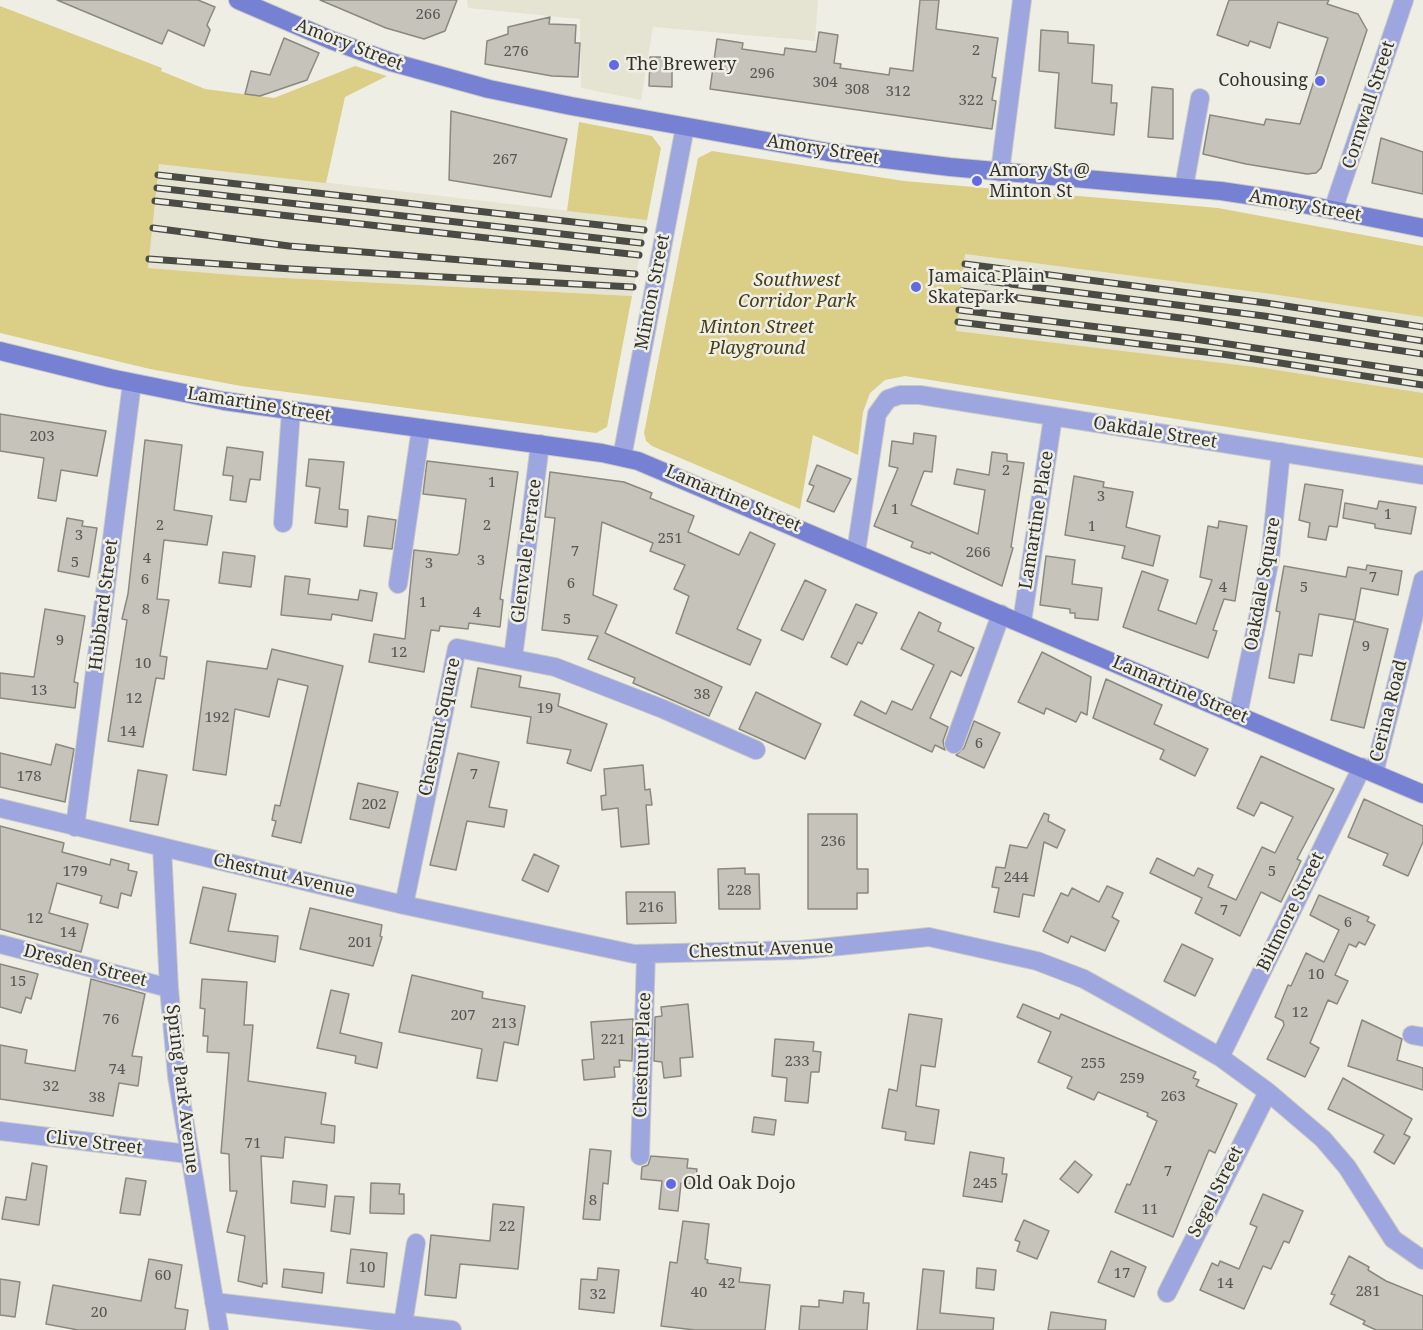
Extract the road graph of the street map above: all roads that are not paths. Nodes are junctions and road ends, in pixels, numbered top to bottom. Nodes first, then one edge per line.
1 (238, 0) edge
2 (1022, 0) edge
3 (1404, 0) edge
4 (1200, 98) dead end
5 (685, 127) junction
6 (1000, 172) junction
7 (1184, 187) junction
8 (1334, 210) junction
9 (1423, 228) edge
10 (0, 351) edge
11 (132, 383) junction
12 (291, 411) junction
13 (1053, 417) junction
14 (422, 428) junction
15 (540, 444) junction
16 (1281, 452) junction
17 (622, 456) junction
18 (1423, 475) edge
19 (283, 523) dead end
20 (856, 552) junction
21 (1423, 580) edge
22 (398, 584) dead end
23 (1000, 614) junction
24 (1022, 622) junction
25 (513, 658) junction
26 (1238, 715) junction
27 (954, 744) dead end
28 (756, 750) dead end
29 (1368, 770) junction
30 (1423, 794) edge
31 (0, 808) edge
32 (75, 827) junction
33 (162, 846) junction
34 (404, 904) junction
35 (0, 944) edge
36 (646, 954) junction
37 (169, 988) junction
38 (1220, 1057) junction
39 (1268, 1092) junction
40 (0, 1131) edge
41 (188, 1154) junction
42 (640, 1156) dead end
43 (416, 1243) dead end
44 (1423, 1260) edge
45 (1167, 1293) dead end
46 (214, 1302) junction
47 (403, 1324) junction
48 (219, 1330) edge
49 (452, 1330) edge

1 - 5 street, Amory Street
2 - 6 street
3 - 8 street, Cornwall Street
4 - 7 street
5 - 6 street, Amory Street
5 - 17 street, Minton Street
6 - 7 street, Amory Street
7 - 8 street, Amory Street
8 - 9 street, Amory Street
10 - 11 street, Lamartine Street
11 - 12 street, Lamartine Street
11 - 32 street, Hubbard Street
12 - 14 street, Lamartine Street
12 - 19 street
13 - 16 street, Oakdale Street
13 - 20 street, Oakdale Street
13 - 24 street, Lamartine Place
14 - 15 street, Lamartine Street
14 - 22 street
15 - 17 street, Lamartine Street
15 - 25 street, Glenvale Terrace
16 - 18 street, Oakdale Street
16 - 26 street, Oakdale Square
17 - 20 street, Lamartine Street
20 - 23 street, Lamartine Street
21 - 29 street, Cerina Road
23 - 24 street, Lamartine Street
23 - 27 street
24 - 26 street, Lamartine Street
25 - 28 street, Chestnut Square
25 - 34 street, Chestnut Square
26 - 29 street, Lamartine Street
29 - 30 street, Lamartine Street
29 - 38 street, Biltmore Street
31 - 32 street, Chestnut Avenue
32 - 33 street, Chestnut Avenue
33 - 34 street, Chestnut Avenue
33 - 37 street, Spring Park Avenue
34 - 36 street, Chestnut Avenue
35 - 37 street, Dresden Street
36 - 38 street, Chestnut Avenue
36 - 42 street, Chestnut Place
37 - 41 street, Spring Park Avenue
38 - 39 street, Chestnut Avenue
39 - 44 street, Chestnut Avenue
39 - 45 street, Segel Street
40 - 41 street, Clive Street
41 - 46 street, Spring Park Avenue
43 - 47 street
46 - 47 street
46 - 48 street, Spring Park Avenue
47 - 49 street

